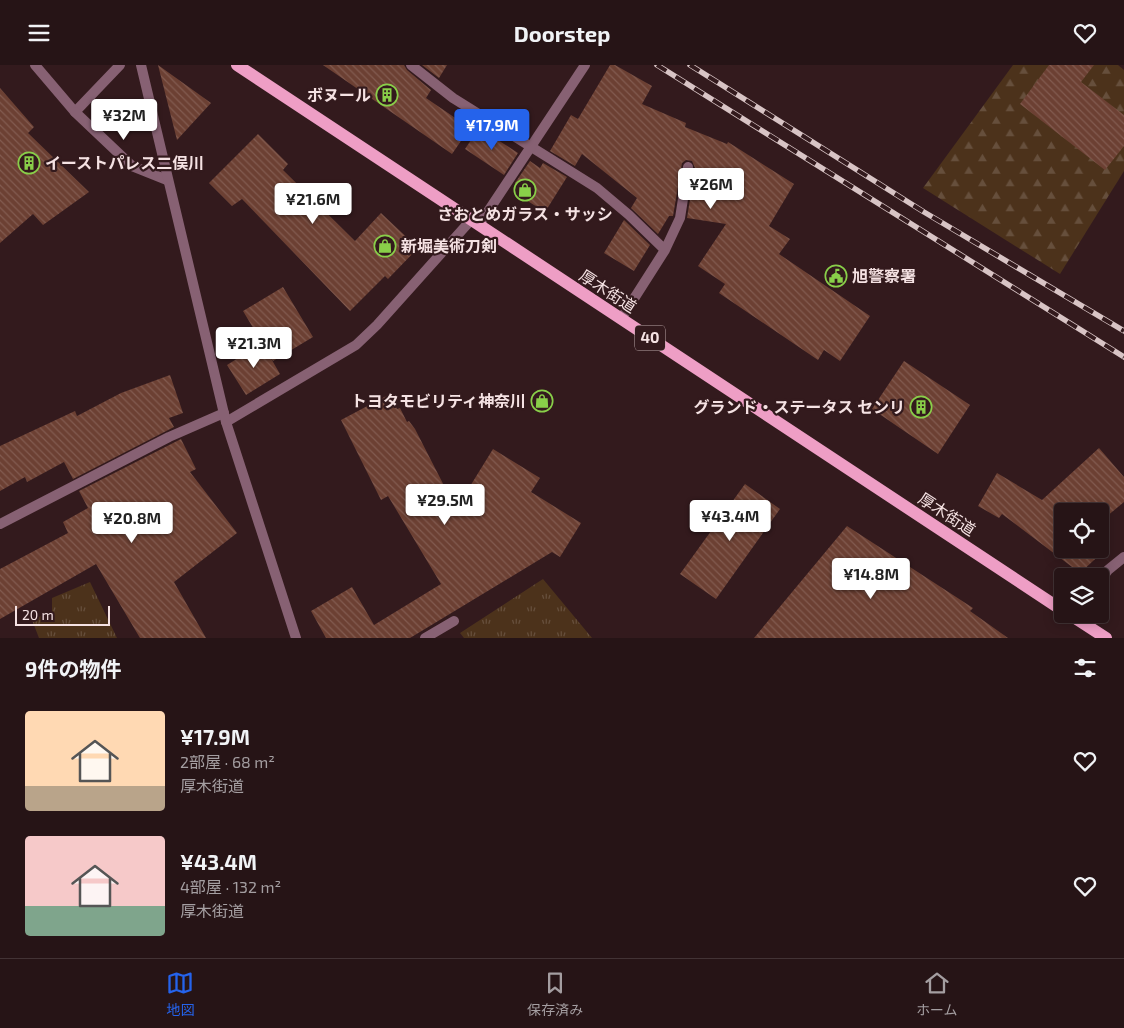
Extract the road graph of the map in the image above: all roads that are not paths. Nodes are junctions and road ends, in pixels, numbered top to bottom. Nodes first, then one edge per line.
1 (34, 65) edge
2 (120, 65) edge
3 (141, 65) edge
4 (237, 65) edge
5 (412, 65) edge
6 (585, 65) edge
7 (75, 112) junction
8 (532, 145) junction
9 (688, 167) dead end
10 (167, 180) junction
11 (475, 223) junction
12 (665, 250) junction
13 (621, 319) junction
14 (225, 417) junction
15 (0, 524) edge
16 (1124, 557) edge
17 (1109, 569) edge
18 (1054, 605) edge
19 (454, 621) dead end
20 (1084, 623) edge
21 (296, 638) edge
22 (425, 638) edge
23 (1106, 638) edge

1 - 7 street
2 - 7 street
3 - 10 street
4 - 11 main road, 厚木街道 / 40
5 - 8 street
6 - 8 street
7 - 10 street
8 - 11 street
8 - 12 street
9 - 12 street
10 - 14 street
11 - 13 main road, 厚木街道 / 40
11 - 14 street
12 - 13 street
13 - 18 main road, 厚木街道 / 40
14 - 15 street
14 - 21 street
16 - 17 street
19 - 22 street
20 - 23 main road

